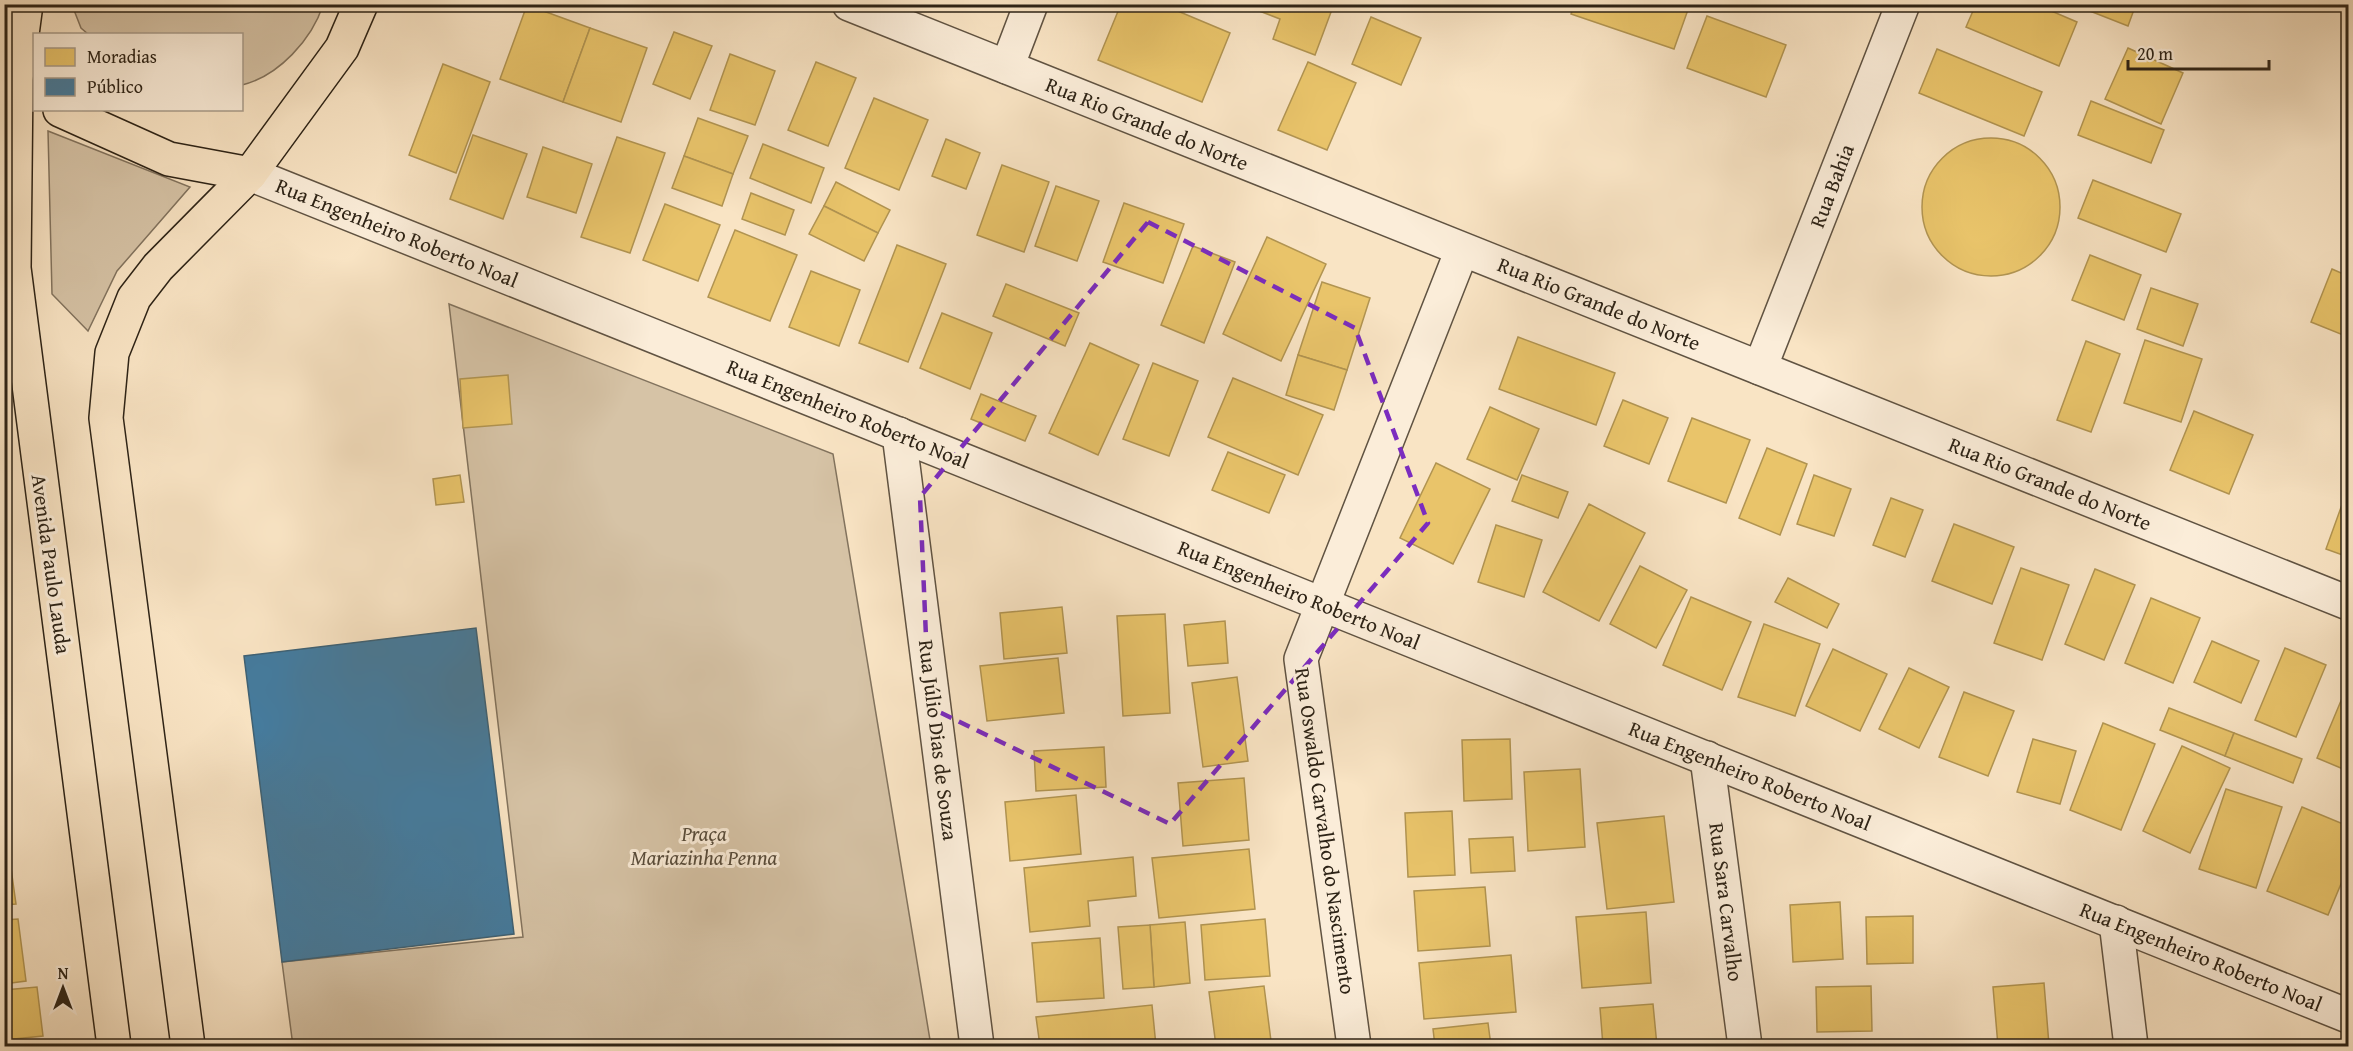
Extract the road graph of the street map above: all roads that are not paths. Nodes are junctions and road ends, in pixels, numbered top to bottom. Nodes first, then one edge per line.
1 (26, 4) edge
2 (849, 4) edge
3 (1031, 4) edge
4 (1903, 4) edge
5 (363, 6) edge
6 (1007, 68) junction
7 (18, 82) edge
8 (62, 111) edge
9 (250, 174) junction
10 (1462, 250) junction
11 (1760, 368) junction
12 (898, 434) junction
13 (2349, 603) edge
14 (1323, 604) junction
15 (1707, 758) junction
16 (2116, 922) junction
17 (2349, 1016) edge
18 (114, 1047) edge
19 (188, 1047) edge
20 (977, 1047) edge
21 (1354, 1047) edge
22 (1745, 1047) edge
23 (2131, 1047) edge

1 - 7 main road, Avenida Paulo Lauda
2 - 6 street, Rua Rio Grande do Norte
3 - 6 street
4 - 11 street, Rua Bahia
5 - 9 main road
6 - 10 street, Rua Rio Grande do Norte
7 - 18 main road, Avenida Paulo Lauda
8 - 9 main road
9 - 12 street, Rua Engenheiro Roberto Noal
9 - 19 main road
10 - 11 street, Rua Rio Grande do Norte
10 - 14 street, Rua Oswaldo Carvalho do Nascimento
11 - 13 street, Rua Rio Grande do Norte
12 - 14 street, Rua Engenheiro Roberto Noal
12 - 20 street, Rua Júlio Dias de Souza
14 - 15 street, Rua Engenheiro Roberto Noal
14 - 21 street, Rua Oswaldo Carvalho do Nascimento
15 - 16 street, Rua Engenheiro Roberto Noal
15 - 22 street, Rua Sara Carvalho
16 - 17 street, Rua Engenheiro Roberto Noal
16 - 23 street

